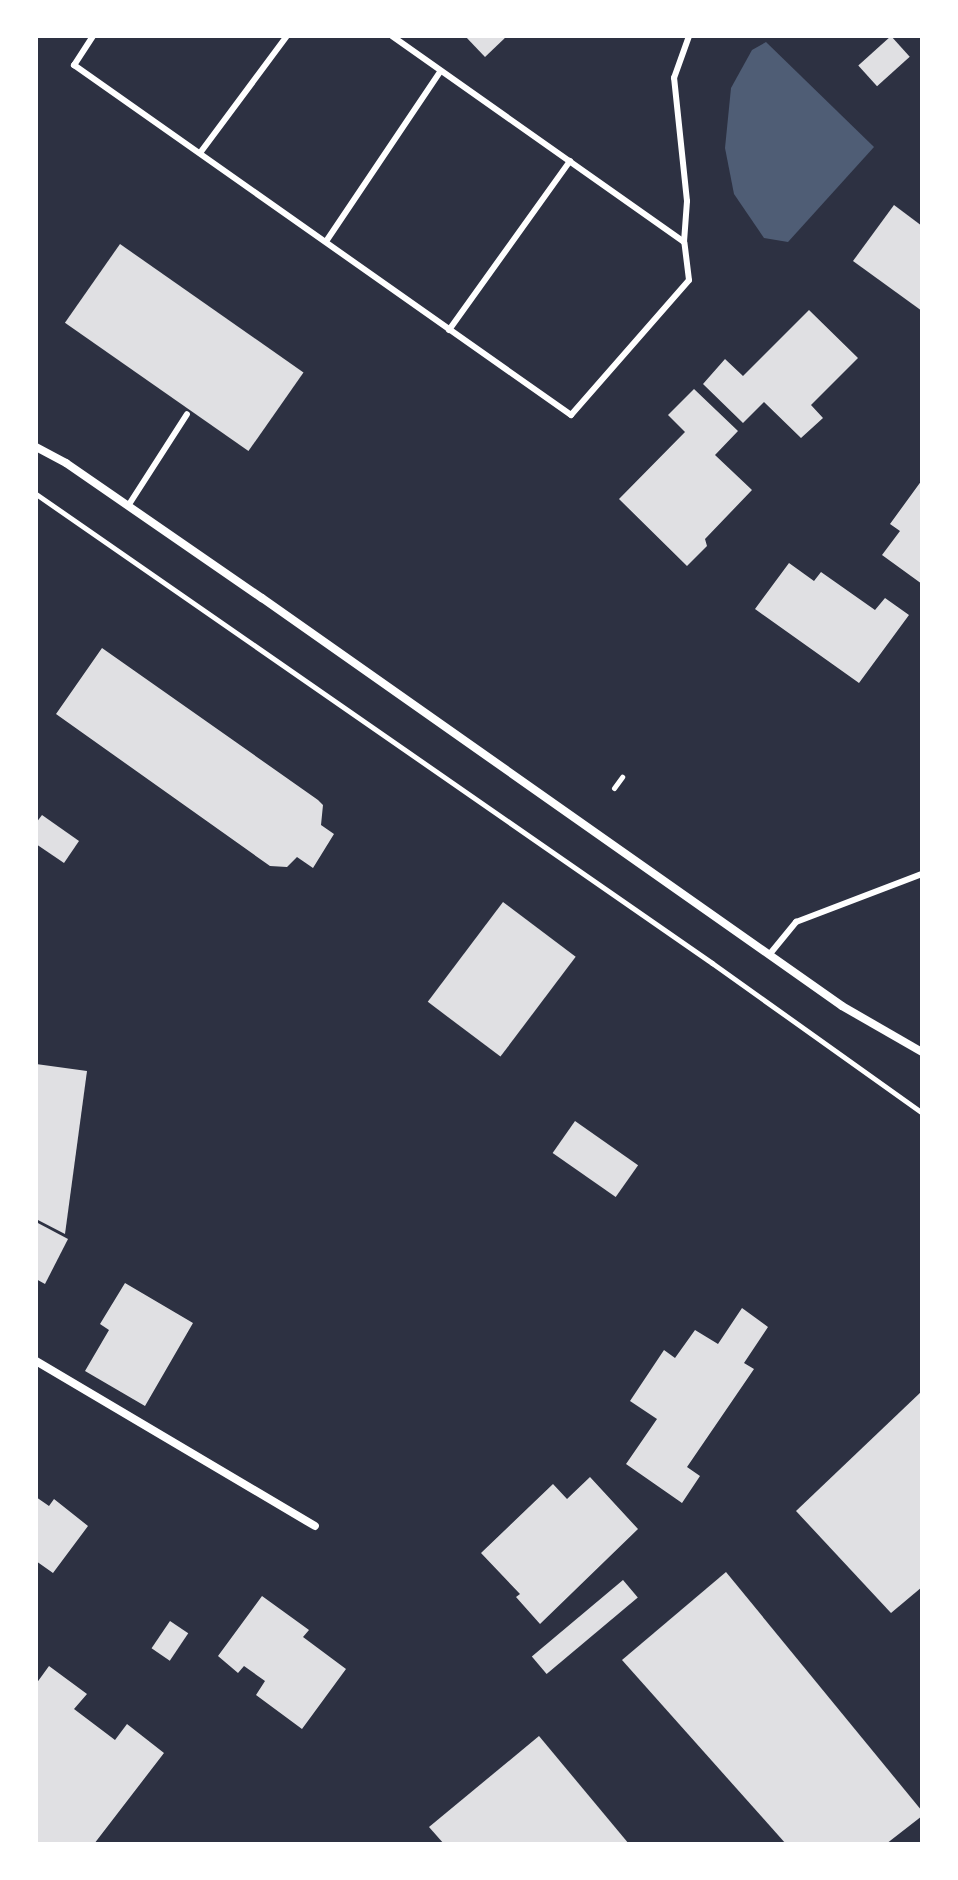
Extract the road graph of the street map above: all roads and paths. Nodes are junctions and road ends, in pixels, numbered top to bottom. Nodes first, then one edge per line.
1 (93, 36) edge
2 (287, 36) edge
3 (392, 36) edge
4 (689, 36) edge
5 (440, 72) junction
6 (200, 153) junction
7 (570, 161) junction
8 (327, 240) junction
9 (684, 242) junction
10 (449, 330) junction
11 (187, 414) dead end
12 (36, 447) edge
13 (36, 494) edge
14 (128, 506) junction
15 (622, 777) dead end
16 (614, 788) dead end
17 (922, 874) edge
18 (769, 955) junction
19 (922, 1052) edge
20 (922, 1113) edge
21 (36, 1361) edge
22 (315, 1526) dead end

1 - 6 lane
2 - 6 lane
3 - 5 lane
4 - 9 lane
5 - 7 lane
5 - 8 lane
6 - 8 lane
7 - 9 lane
7 - 10 lane
8 - 10 lane
9 - 10 lane
11 - 14 lane
12 - 14 street
13 - 20 path
14 - 18 street
15 - 16 path
17 - 18 lane
18 - 19 street
21 - 22 street

